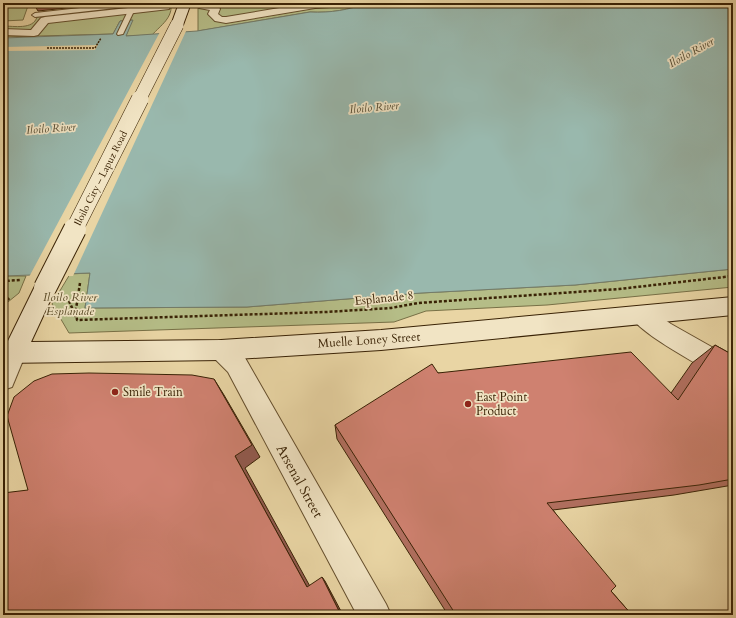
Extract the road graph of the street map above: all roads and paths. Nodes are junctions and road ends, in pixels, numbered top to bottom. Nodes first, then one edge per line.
1 (142, 3) edge
2 (185, 3) edge
3 (345, 3) edge
4 (163, 6) edge
5 (203, 6) dead end
6 (131, 11) junction
7 (35, 15) dead end
8 (3, 32) edge
9 (120, 34) dead end
10 (103, 35) dead end
11 (41, 48) dead end
12 (733, 276) edge
13 (80, 279) dead end
14 (22, 280) dead end
15 (3, 283) edge
16 (67, 294) dead end
17 (733, 306) edge
18 (641, 315) junction
19 (77, 320) junction
20 (221, 350) junction
21 (8, 353) edge
22 (733, 372) edge
23 (3, 379) edge
24 (374, 615) edge

1 - 7 lane
2 - 21 main road, Iloilo City – Lapuz Road, bridge
3 - 5 street
4 - 6 street
6 - 8 street
6 - 9 lane
10 - 11 path
12 - 19 path, Esplanade 8
13 - 19 path
14 - 15 path
16 - 19 path
17 - 18 main road, Muelle Loney Street
18 - 20 main road, Muelle Loney Street
18 - 22 main road
20 - 21 main road, Muelle Loney Street
20 - 24 main road, Arsenal Street
21 - 23 main road, Iloilo City – Lapuz Road

